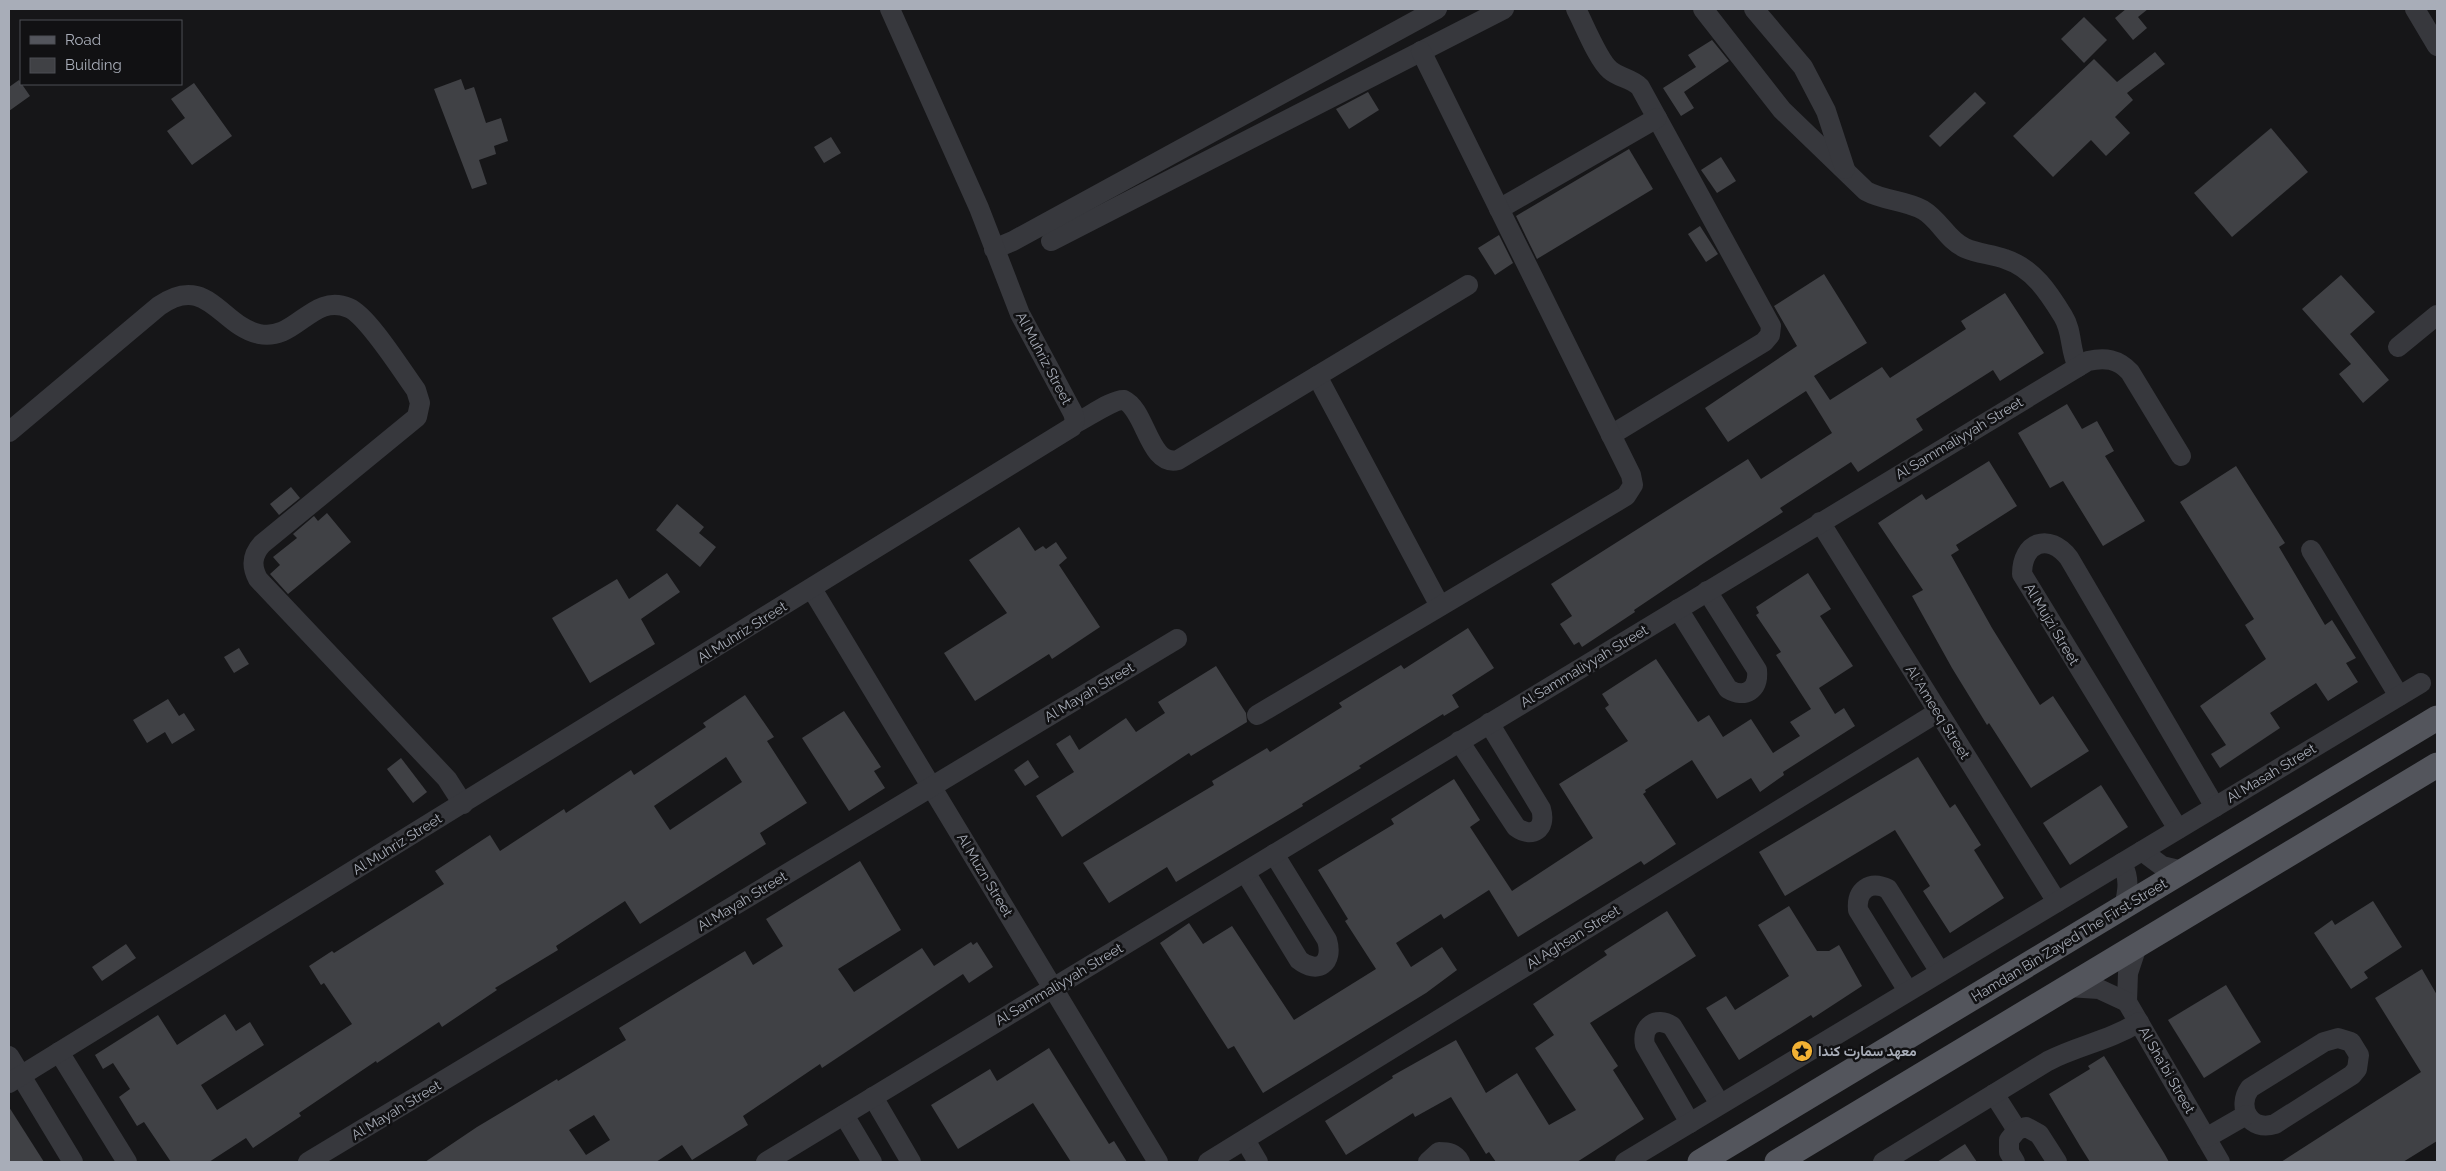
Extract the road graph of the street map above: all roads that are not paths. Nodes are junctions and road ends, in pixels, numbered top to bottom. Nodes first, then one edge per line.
1 (890, 9) edge
2 (1437, 9) edge
3 (1504, 9) edge
4 (1576, 9) edge
5 (1703, 9) edge
6 (1754, 9) edge
7 (2415, 9) edge
8 (2437, 46) edge
9 (1421, 52) junction
10 (1657, 118) junction
11 (1845, 169) junction
12 (1499, 209) junction
13 (1051, 241) dead end
14 (994, 249) junction
15 (1468, 285) dead end
16 (2437, 315) edge
17 (2398, 347) dead end
18 (2078, 367) junction
19 (1317, 376) junction
20 (1074, 424) junction
21 (9, 432) edge
22 (1611, 435) junction
23 (2181, 456) dead end
24 (1820, 522) junction
25 (2310, 550) dead end
26 (812, 589) junction
27 (1707, 591) junction
28 (1440, 606) junction
29 (1678, 609) junction
30 (1176, 639) dead end
31 (2421, 683) dead end
32 (2399, 696) junction
33 (1938, 712) junction
34 (1257, 715) dead end
35 (2437, 718) edge
36 (1489, 724) junction
37 (1459, 741) junction
38 (2437, 765) edge
39 (932, 787) junction
40 (463, 804) junction
41 (2215, 807) junction
42 (2178, 829) junction
43 (2142, 851) junction
44 (1274, 854) junction
45 (2122, 863) junction
46 (2183, 871) junction
47 (1245, 872) junction
48 (2056, 902) junction
49 (2124, 907) junction
50 (2137, 946) junction
51 (1940, 972) junction
52 (2068, 987) junction
53 (1053, 988) junction
54 (1908, 992) junction
55 (2128, 1002) junction
56 (2140, 1022) junction
57 (59, 1052) junction
58 (9, 1056) edge
59 (15, 1079) edge
60 (1994, 1094) junction
61 (873, 1097) junction
62 (1720, 1104) junction
63 (844, 1115) junction
64 (2246, 1115) junction
65 (1690, 1123) junction
66 (2017, 1130) junction
67 (2206, 1138) junction
68 (1244, 1140) junction
69 (73, 1162) edge
70 (126, 1162) edge
71 (308, 1162) edge
72 (766, 1162) edge
73 (872, 1162) edge
74 (910, 1162) edge
75 (1158, 1162) edge
76 (1208, 1162) edge
77 (1258, 1162) edge
78 (1428, 1162) edge
79 (1460, 1162) edge
80 (1625, 1162) edge
81 (1700, 1162) edge
82 (1776, 1162) edge
83 (1883, 1162) edge
84 (2015, 1162) edge
85 (2057, 1162) edge
86 (2220, 1162) edge

1 - 14 street, Al Muhriz Street
2 - 14 street
3 - 9 street
4 - 10 street
5 - 11 street
6 - 11 street
7 - 8 street
9 - 12 street
9 - 13 street
10 - 12 street
10 - 22 street
11 - 18 street
12 - 22 street
14 - 20 street, Al Muhriz Street
15 - 19 street
16 - 17 street
18 - 23 street, Al Sammaliyyah Street
18 - 24 street, Al Sammaliyyah Street
19 - 20 street
19 - 28 street
20 - 26 street, Al Muhriz Street
21 - 40 street
22 - 28 street
24 - 27 street, Al Sammaliyyah Street
24 - 33 street, Al 'Ameeq Street
25 - 32 street
26 - 39 street, Al Muzn Street
26 - 40 street, Al Muhriz Street
27 - 29 street, Al Sammaliyyah Street
27 - 29 street
28 - 34 street
29 - 36 street, Al Sammaliyyah Street
30 - 39 street, Al Mayah Street
31 - 32 street, Al Masah Street
32 - 41 street, Al Masah Street
33 - 48 street, Al 'Ameeq Street
33 - 68 street, Al Aghsan Street
35 - 46 main road, Hamdan Bin Zayed The First Street
36 - 37 street, Al Sammaliyyah Street
36 - 37 street
37 - 44 street, Al Sammaliyyah Street
38 - 50 main road
39 - 53 street, Al Muzn Street
39 - 71 street, Al Mayah Street
40 - 57 street, Al Muhriz Street
41 - 42 street, Al Masah Street
41 - 42 street, Al Mujzi Street
42 - 43 street, Al Masah Street
43 - 45 street, Al Masah Street
43 - 46 street
44 - 47 street, Al Sammaliyyah Street
44 - 47 street
45 - 48 street, Al Masah Street
45 - 49 street
46 - 49 main road, Hamdan Bin Zayed The First Street
47 - 53 street, Al Sammaliyyah Street
48 - 51 street, Al Masah Street
49 - 81 main road, Hamdan Bin Zayed The First Street
50 - 52 main road
50 - 55 street
51 - 54 street, Al Masah Street
51 - 54 street
52 - 55 street
52 - 82 main road
53 - 61 street, Al Sammaliyyah Street
53 - 75 street, Al Muzn Street
54 - 62 street, Al Masah Street
55 - 56 street, Al Sha'bi Street
56 - 60 street
56 - 67 street, Al Sha'bi Street
57 - 59 street, Al Muhriz Street
57 - 70 street
58 - 59 street
59 - 69 street
60 - 66 street
60 - 83 street
61 - 63 street, Al Sammaliyyah Street
61 - 74 street
62 - 65 street, Al Masah Street
62 - 65 street
63 - 72 street, Al Sammaliyyah Street
63 - 73 street
64 - 64 street
64 - 67 street
65 - 80 street, Al Masah Street
66 - 84 street
66 - 85 street
67 - 86 street, Al Sha'bi Street
68 - 76 street, Al Aghsan Street
68 - 77 street
78 - 79 street

